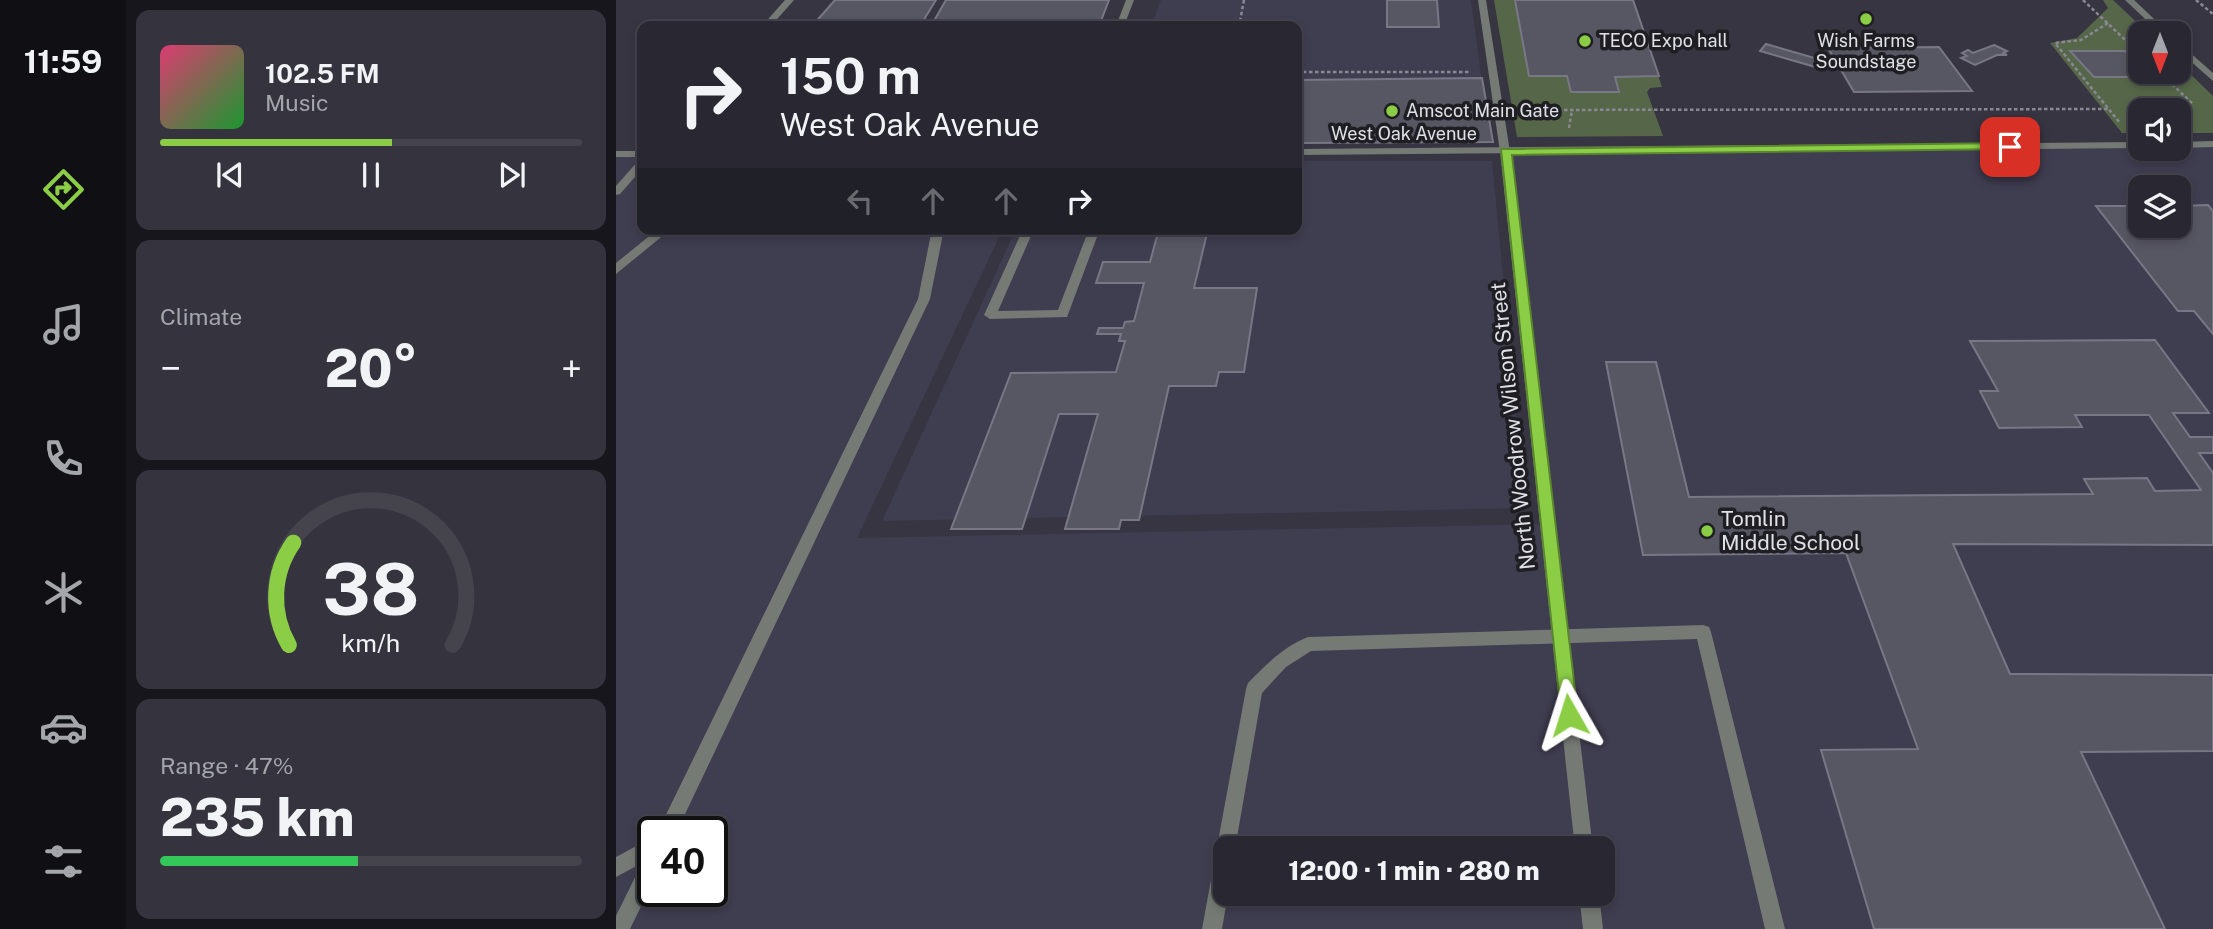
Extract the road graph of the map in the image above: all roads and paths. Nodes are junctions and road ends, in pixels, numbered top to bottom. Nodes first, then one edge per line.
1 (790, 0) edge
2 (1130, 0) edge
3 (1244, 0) edge
4 (1482, 0) edge
5 (2083, 0) edge
6 (2129, 0) edge
7 (2196, 0) edge
8 (2213, 14) edge
9 (771, 21) edge
10 (1122, 21) edge
11 (1240, 21) edge
12 (2152, 21) edge
13 (2108, 23) junction
14 (2128, 42) edge
15 (2191, 57) edge
16 (1302, 72) edge
17 (1492, 72) junction
18 (2213, 78) edge
19 (2172, 84) edge
20 (2194, 105) dead end
21 (2109, 109) junction
22 (1572, 110) junction
23 (1520, 121) dead end
24 (2128, 131) edge
25 (1568, 132) dead end
26 (2213, 144) edge
27 (2128, 145) edge
28 (2191, 145) edge
29 (1302, 152) edge
30 (1505, 152) junction
31 (616, 154) edge
32 (637, 154) edge
33 (637, 168) edge
34 (621, 183) edge
35 (616, 191) edge
36 (658, 235) edge
37 (937, 235) edge
38 (1026, 235) edge
39 (1093, 235) edge
40 (616, 270) edge
41 (1560, 635) junction
42 (674, 816) edge
43 (1228, 836) edge
44 (1583, 836) edge
45 (637, 856) edge
46 (616, 868) edge
47 (637, 894) edge
48 (1216, 906) edge
49 (1590, 906) edge
50 (620, 929) edge
51 (1212, 929) edge
52 (1592, 929) edge
53 (1775, 929) edge

1 - 9 street
2 - 10 street
3 - 11 path
4 - 17 street, North Woodrow Wilson Street
5 - 13 path
6 - 12 street
7 - 8 path
13 - 14 path
13 - 21 path
15 - 18 street
16 - 17 path
17 - 30 street, North Woodrow Wilson Street
19 - 20 path
21 - 22 path
21 - 24 path
22 - 23 path
22 - 25 path
26 - 28 street
27 - 30 street, West Oak Avenue
29 - 30 street, West Oak Avenue
30 - 41 street, North Woodrow Wilson Street
31 - 32 street
33 - 34 street
34 - 35 street
36 - 40 street
37 - 42 street
38 - 39 street
41 - 43 street
41 - 44 street, North Woodrow Wilson Street
41 - 53 street
45 - 46 street
47 - 50 street
48 - 51 street
49 - 52 street

